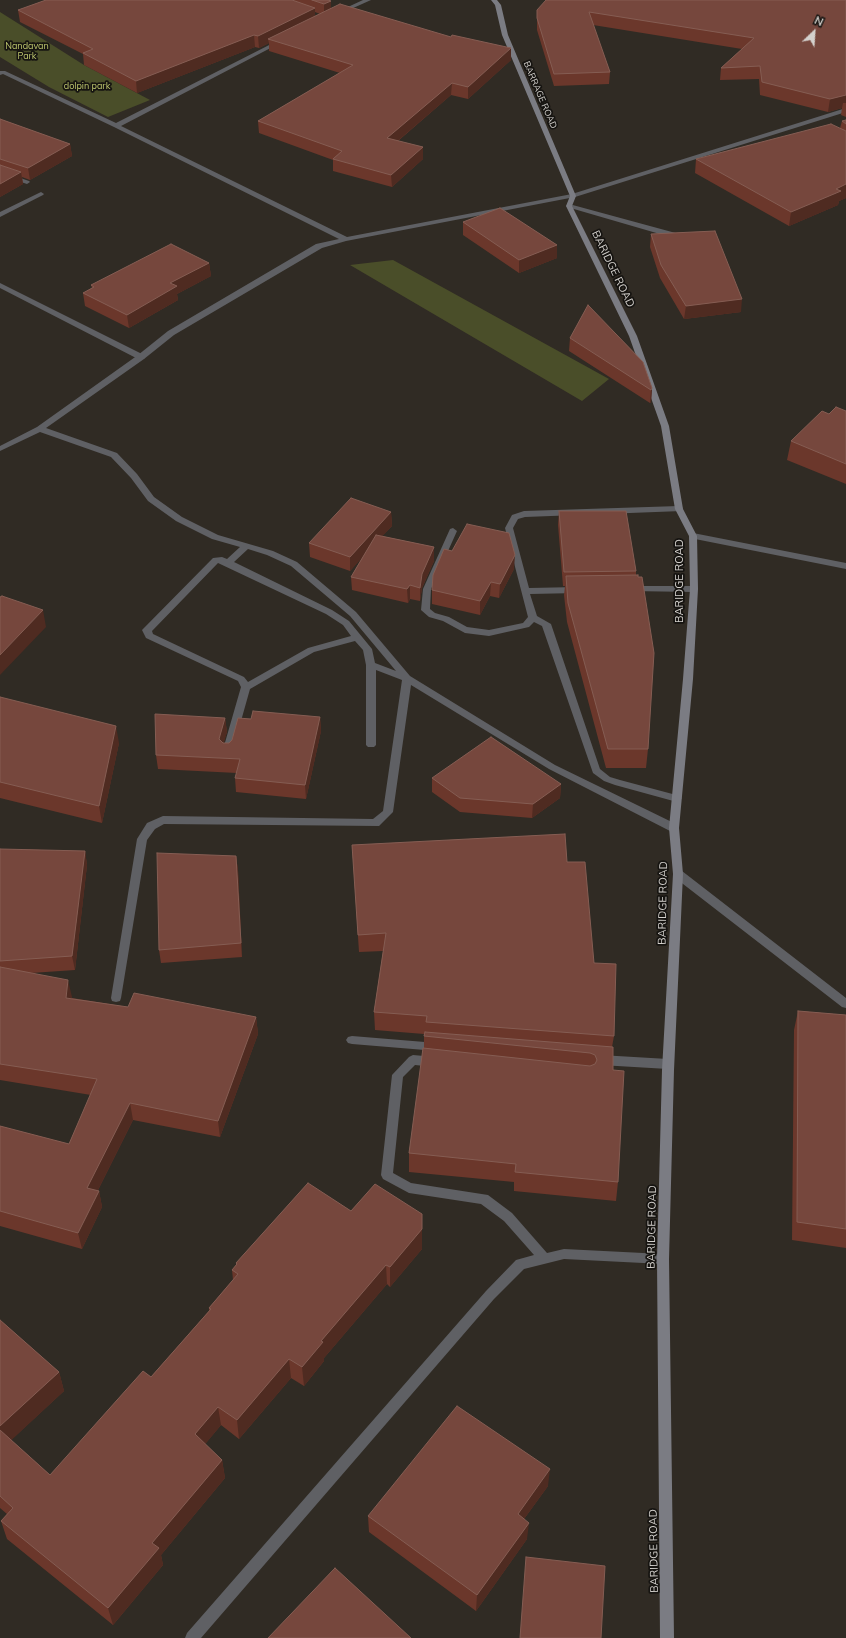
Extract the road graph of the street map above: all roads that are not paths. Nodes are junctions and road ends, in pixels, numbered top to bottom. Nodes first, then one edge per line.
1 (368, 0) edge
2 (494, 0) edge
3 (332, 16) edge
4 (290, 37) edge
5 (1, 71) edge
6 (846, 110) edge
7 (116, 126) junction
8 (0, 173) edge
9 (27, 182) edge
10 (41, 194) dead end
11 (573, 196) junction
12 (569, 206) junction
13 (0, 215) edge
14 (346, 239) junction
15 (689, 240) edge
16 (0, 285) edge
17 (141, 357) junction
18 (40, 429) junction
19 (0, 449) edge
20 (679, 509) junction
21 (453, 531) dead end
22 (693, 536) junction
23 (247, 546) junction
24 (228, 563) junction
25 (846, 566) edge
26 (621, 589) edge
27 (694, 589) junction
28 (589, 590) edge
29 (525, 591) junction
30 (533, 618) junction
31 (358, 637) junction
32 (371, 665) junction
33 (407, 678) junction
34 (246, 687) junction
35 (371, 745) dead end
36 (227, 754) edge
37 (677, 798) junction
38 (674, 828) junction
39 (678, 874) junction
40 (116, 998) dead end
41 (846, 1004) edge
42 (352, 1040) dead end
43 (446, 1048) edge
44 (586, 1058) edge
45 (445, 1063) edge
46 (668, 1064) junction
47 (544, 1258) junction
48 (663, 1259) junction
49 (192, 1638) edge
50 (667, 1638) edge

1 - 3 street
2 - 11 street, BARRAGE ROAD
4 - 7 street
5 - 7 street
6 - 11 street
7 - 14 street
8 - 9 street
10 - 13 street
11 - 12 street
11 - 14 street
12 - 15 street
12 - 20 street, BARIDGE ROAD
14 - 17 street
16 - 17 street
17 - 18 street
18 - 19 street
18 - 23 street
20 - 22 street, BARIDGE ROAD
20 - 29 street
21 - 30 street
22 - 25 street
22 - 27 street, BARIDGE ROAD
23 - 24 street
23 - 33 street
24 - 31 street
24 - 34 street
26 - 27 street
27 - 37 street, BARIDGE ROAD
28 - 29 street
29 - 30 street
30 - 37 street
31 - 32 street
31 - 34 street
32 - 33 street
32 - 35 street
33 - 38 street
33 - 40 street
34 - 36 street
37 - 38 street, BARIDGE ROAD
38 - 39 street, BARIDGE ROAD
39 - 41 street
39 - 46 street, BARIDGE ROAD
42 - 43 street
44 - 46 street
45 - 47 street
46 - 48 street, BARIDGE ROAD
47 - 48 street
47 - 49 street
48 - 50 street, BARIDGE ROAD

